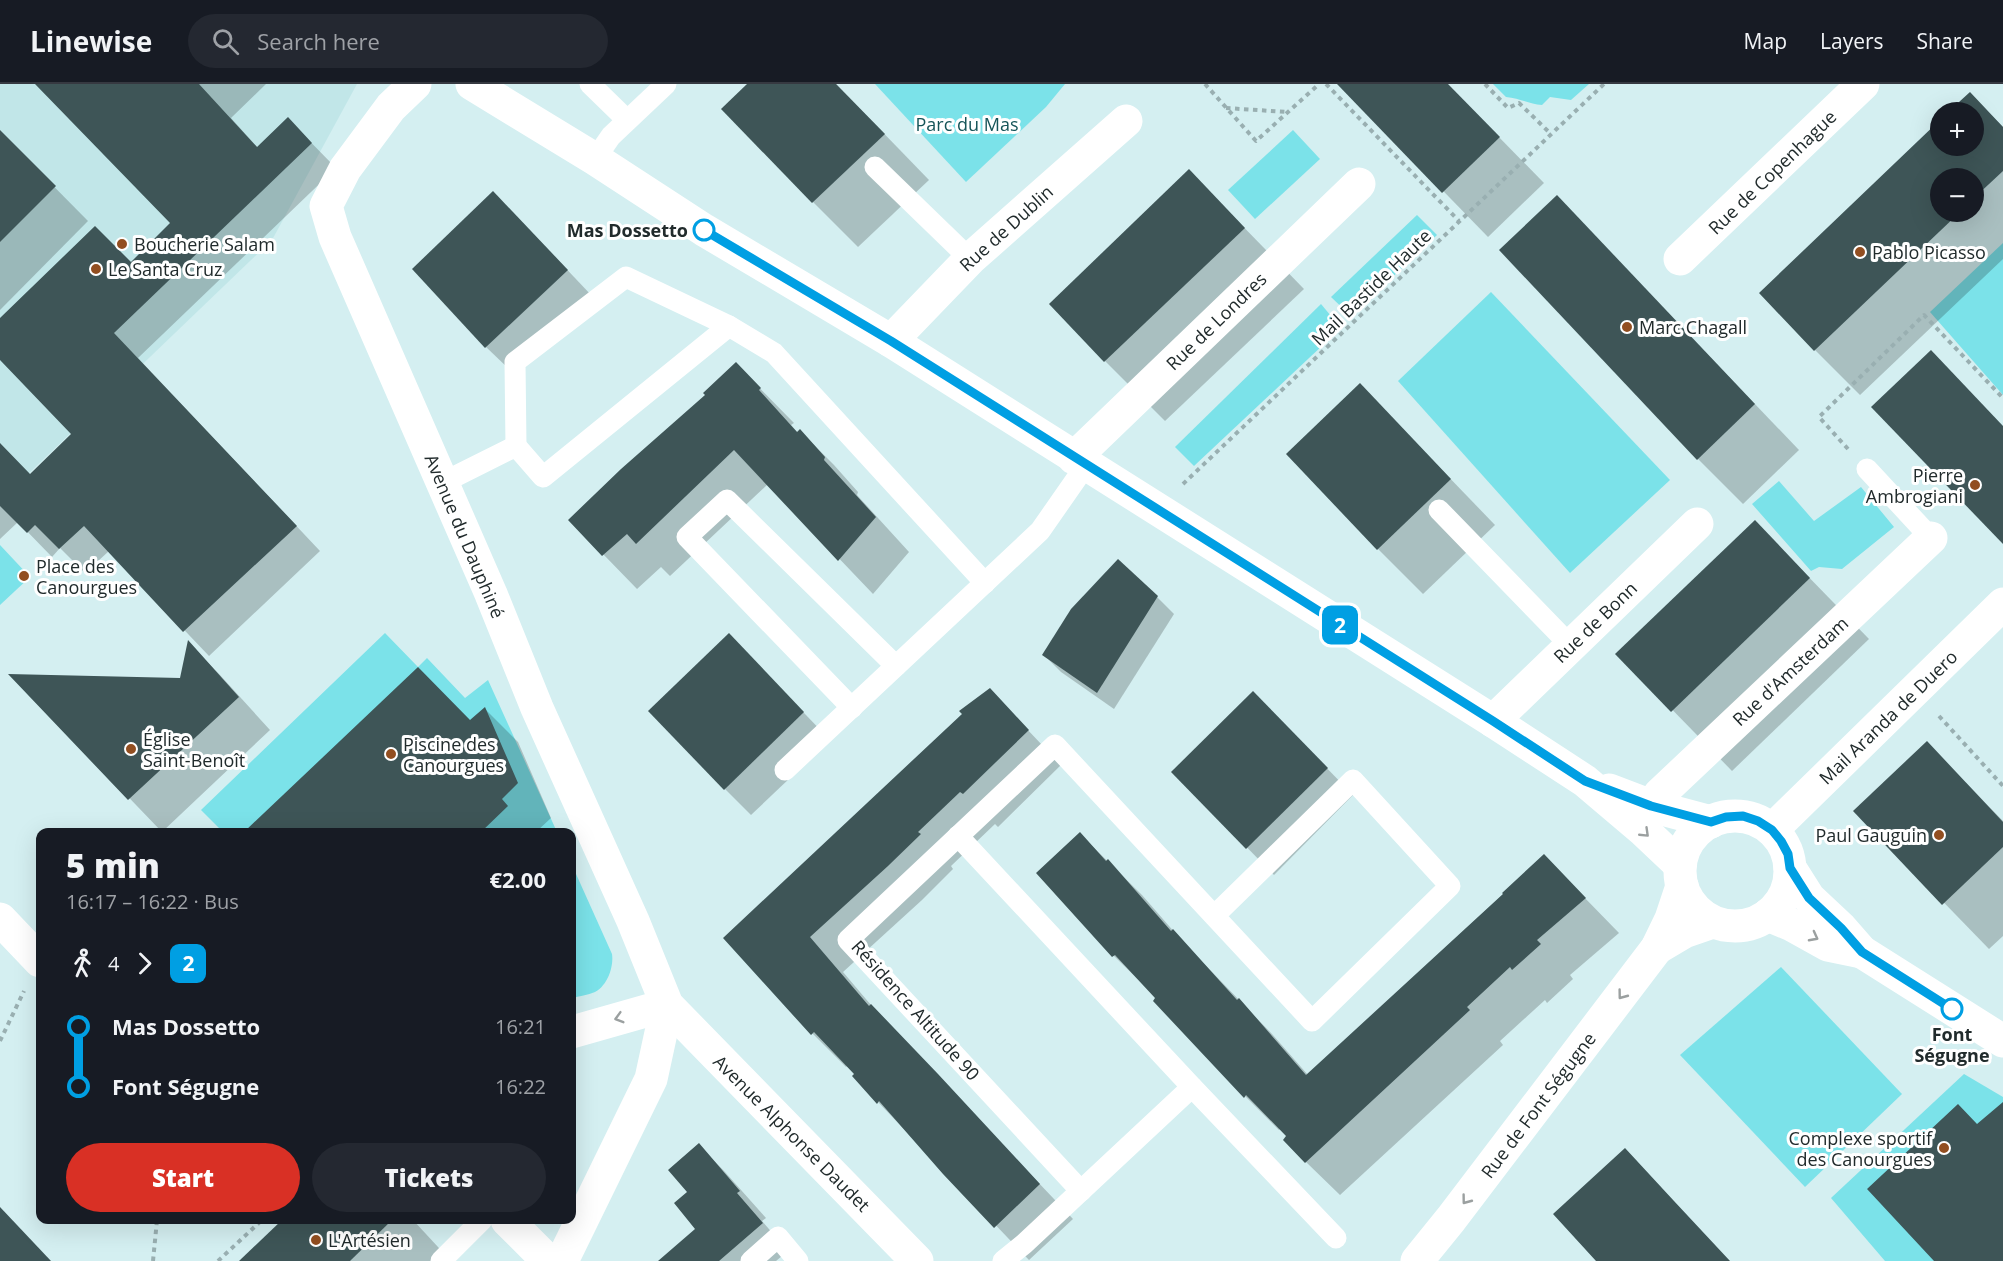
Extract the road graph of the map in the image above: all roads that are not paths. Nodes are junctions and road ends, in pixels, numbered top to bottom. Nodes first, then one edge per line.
1 (416, 84) edge
2 (472, 84) edge
3 (590, 84) edge
4 (666, 84) edge
5 (1863, 84) edge
6 (627, 120) junction
7 (1126, 121) dead end
8 (595, 159) junction
9 (875, 167) dead end
10 (1359, 184) dead end
11 (970, 259) junction
12 (1680, 259) dead end
13 (729, 326) junction
14 (891, 341) junction
15 (516, 446) junction
16 (1080, 461) junction
17 (1868, 470) road end
18 (442, 483) junction
19 (1439, 510) dead end
20 (1698, 524) dead end
21 (1931, 538) joint
22 (985, 583) junction
23 (2003, 604) edge
24 (1570, 645) junction
25 (896, 666) junction
26 (852, 708) junction
27 (1493, 721) junction
28 (785, 770) dead end
29 (1585, 781) junction
30 (1651, 806) junction
31 (1711, 822) junction
32 (1772, 830) junction
33 (958, 836) junction
34 (1790, 868) junction
35 (1681, 876) junction
36 (1768, 915) junction
37 (1214, 916) junction
38 (0, 919) edge
39 (1713, 922) junction
40 (1657, 948) junction
41 (1862, 952) junction
42 (36, 957) edge
43 (666, 1005) junction
44 (576, 1031) edge
45 (2003, 1041) edge
46 (1192, 1088) junction
47 (1081, 1191) junction
48 (478, 1224) edge
49 (511, 1224) edge
50 (1336, 1238) dead end
51 (441, 1261) edge
52 (548, 1261) edge
53 (562, 1261) edge
54 (751, 1261) edge
55 (798, 1261) edge
56 (917, 1261) edge
57 (1003, 1261) edge
58 (1417, 1261) edge

1 - 18 street, Avenue du Dauphiné
2 - 8 street
3 - 6 lane
4 - 6 lane
5 - 12 street, Rue de Copenhague
6 - 8 lane
7 - 11 street, Rue de Dublin
8 - 14 street
9 - 11 lane
10 - 16 street, Rue de Londres
11 - 14 street, Rue de Dublin
13 - 15 lane
13 - 15 lane
13 - 22 lane
14 - 16 street
15 - 18 lane
16 - 22 lane
16 - 27 street
17 - 21 lane
18 - 43 street, Avenue du Dauphiné
19 - 24 lane
20 - 24 street, Rue de Bonn
21 - 30 street, Rue d'Amsterdam
22 - 25 lane
23 - 32 street, Mail Aranda de Duero
24 - 27 street, Rue de Bonn
25 - 26 lane
25 - 26 lane
26 - 28 lane
27 - 29 street
29 - 30 street
29 -> 35 street
30 - 31 street
31 - 32 street
31 - 35 street
32 - 34 street
33 - 37 lane, Résidence Altitude 90
33 - 46 lane
33 - 47 lane, Résidence Altitude 90
34 - 36 street
34 - 41 street
35 - 39 street
35 - 40 street, Rue de Font Ségugne
36 - 39 street
36 -> 41 street
37 - 37 lane, Résidence Altitude 90
38 - 42 street
39 - 40 street, Rue de Font Ségugne
40 -> 58 street, Rue de Font Ségugne
41 - 45 street
43 -> 44 street
43 - 53 street
43 - 56 street, Avenue Alphonse Daudet
46 - 47 lane
46 - 50 lane
47 - 57 lane
48 - 51 lane
49 - 52 street
54 - 55 lane

